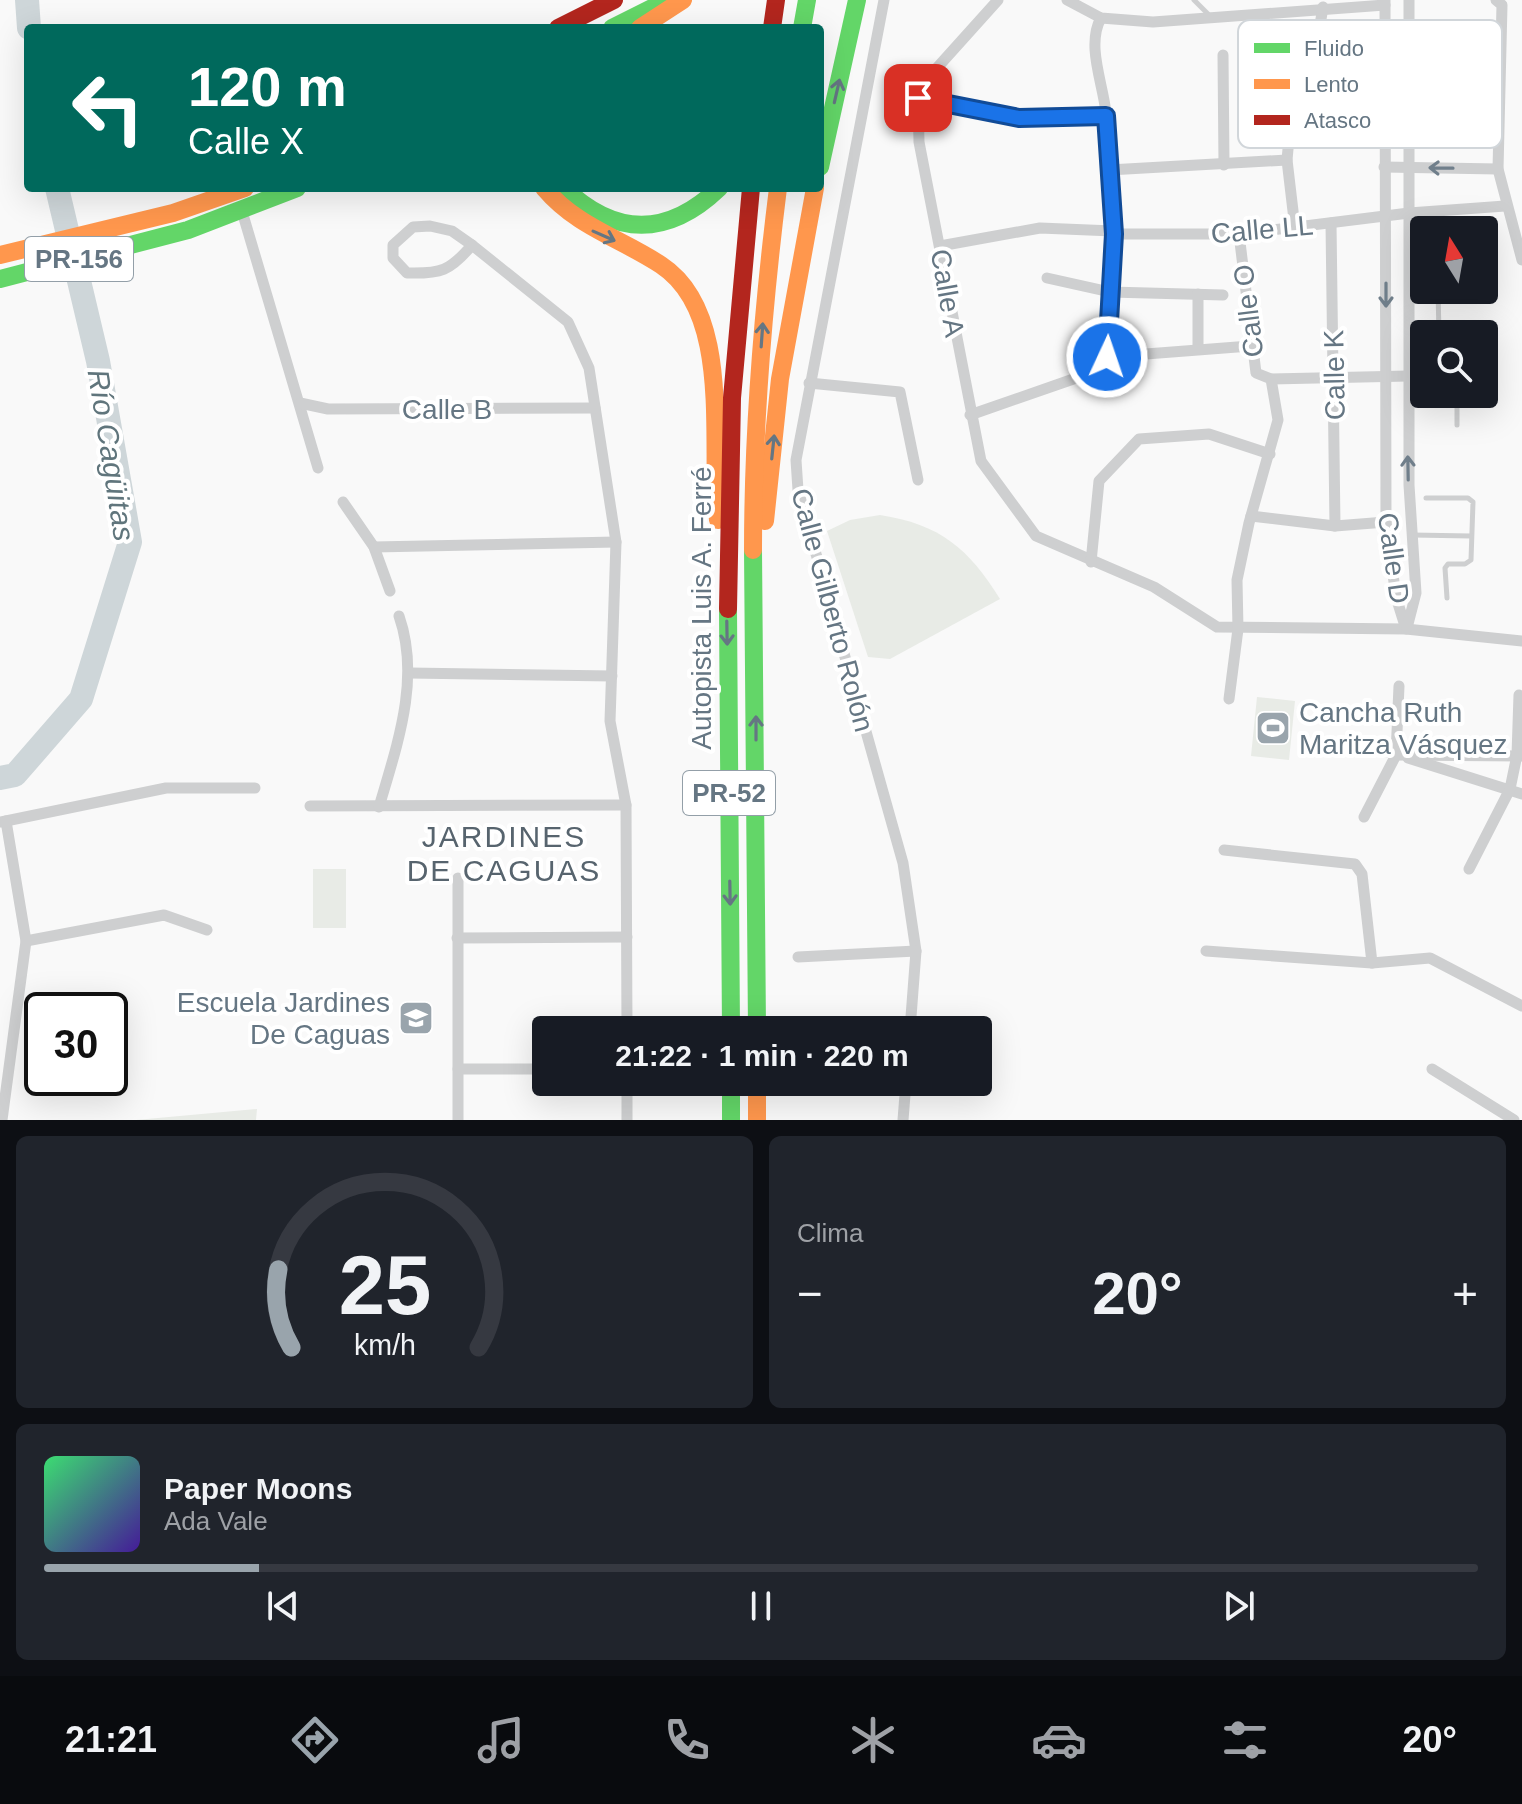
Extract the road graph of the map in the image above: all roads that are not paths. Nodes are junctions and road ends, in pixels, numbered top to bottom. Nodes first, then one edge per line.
1 (614, 0) edge
2 (668, 0) edge
3 (683, 0) edge
4 (776, 0) edge
5 (807, 0) edge
6 (857, 0) edge
7 (884, 0) edge
8 (998, 0) edge
9 (1067, 0) edge
10 (1194, 0) edge
11 (1229, 0) edge
12 (1496, 0) edge
13 (1385, 2) edge
14 (1323, 7) junction
15 (1227, 15) junction
16 (1210, 17) junction
17 (1101, 18) junction
18 (1321, 20) edge
19 (1502, 20) edge
20 (566, 24) edge
21 (620, 24) edge
22 (646, 24) edge
23 (773, 24) edge
24 (803, 24) edge
25 (1223, 55) dead end
26 (918, 98) junction
27 (1106, 116) junction
28 (1288, 148) edge
29 (1384, 148) edge
30 (1409, 148) edge
31 (1498, 148) edge
32 (824, 149) edge
33 (1287, 160) junction
34 (1224, 165) junction
35 (1384, 167) junction
36 (1409, 168) junction
37 (1498, 169) junction
38 (1109, 170) junction
39 (234, 192) edge
40 (240, 192) edge
41 (289, 192) edge
42 (548, 192) edge
43 (568, 192) edge
44 (716, 192) edge
45 (751, 192) edge
46 (778, 192) edge
47 (814, 192) edge
48 (1505, 206) junction
49 (1409, 213) junction
50 (243, 214) junction
51 (1386, 217) junction
52 (1331, 223) junction
53 (1295, 228) junction
54 (1114, 233) junction
55 (1239, 234) junction
56 (472, 245) junction
57 (940, 246) junction
58 (0, 255) edge
59 (1522, 260) edge
60 (1047, 278) dead end
61 (0, 279) edge
62 (1110, 292) junction
63 (1198, 294) junction
64 (1223, 295) dead end
65 (1250, 346) junction
66 (1198, 349) junction
67 (1107, 357) junction
68 (1408, 376) junction
69 (1387, 377) junction
70 (1271, 379) junction
71 (1334, 380) junction
72 (809, 383) junction
73 (300, 403) junction
74 (595, 408) junction
75 (1457, 408) edge
76 (970, 415) junction
77 (1457, 425) dead end
78 (1270, 454) junction
79 (318, 468) dead end
80 (918, 480) dead end
81 (1426, 498) dead end
82 (343, 502) dead end
83 (1251, 516) junction
84 (1386, 522) junction
85 (1335, 526) junction
86 (1411, 535) junction
87 (1471, 536) junction
88 (616, 542) junction
89 (374, 547) junction
90 (725, 555) junction
91 (1091, 562) junction
92 (390, 591) dead end
93 (1447, 598) dead end
94 (756, 608) junction
95 (399, 616) dead end
96 (1238, 629) junction
97 (1406, 629) junction
98 (1522, 641) edge
99 (409, 673) junction
100 (612, 676) junction
101 (1399, 686) dead end
102 (1519, 695) dead end
103 (1229, 699) dead end
104 (1370, 745) dead end
105 (1396, 755) junction
106 (1519, 756) edge
107 (255, 788) dead end
108 (1510, 789) junction
109 (1522, 794) edge
110 (626, 805) junction
111 (310, 806) dead end
112 (379, 807) junction
113 (1364, 817) dead end
114 (3, 822) edge
115 (1224, 850) dead end
116 (1469, 869) dead end
117 (458, 878) dead end
118 (207, 930) dead end
119 (627, 937) junction
120 (457, 938) junction
121 (26, 941) junction
122 (916, 951) junction
123 (1206, 951) dead end
124 (798, 957) dead end
125 (1372, 963) junction
126 (1522, 1006) edge
127 (627, 1016) edge
128 (731, 1016) edge
129 (757, 1016) edge
130 (911, 1016) edge
131 (458, 1069) junction
132 (532, 1069) edge
133 (1432, 1069) dead end
134 (627, 1096) edge
135 (731, 1096) edge
136 (757, 1096) edge
137 (905, 1096) edge
138 (2, 1120) edge
139 (458, 1120) edge
140 (627, 1120) edge
141 (731, 1120) edge
142 (757, 1120) edge
143 (903, 1120) edge
144 (1514, 1120) edge

1 - 20 main road
2 - 21 main road
3 - 22 main road
4 - 23 main road
5 - 24 main road
32 -> 6 main road
7 - 72 street, Calle Gilberto Rolón
8 - 26 street
9 - 17 street
10 - 16 lane
11 - 15 street
12 - 19 street
13 - 14 street
14 - 15 street
14 - 18 street
15 - 16 street
16 - 17 street
17 - 27 street
25 - 34 street
26 - 27 street
26 - 57 street, Calle A
27 - 38 street
28 - 33 street
29 - 35 street, Calle D
30 - 36 street, Calle D
31 - 37 street
33 - 34 street
33 - 53 street
34 - 38 street
35 - 36 street
35 - 51 street, Calle D
37 -> 36 street
36 - 49 street, Calle D
37 - 48 street
38 - 54 street
39 - 58 main road, PR-156
40 - 50 street
41 - 50 main road, PR-156
42 -> 90 main road
43 - 44 main road
45 - 90 main road, Autopista Luis A. Ferré / PR-52
94 -> 46 main road, Autopista Luis A. Ferré / PR-52
94 -> 47 main road
48 - 49 street, Calle LL
48 - 59 street
49 - 51 street, Calle LL
49 - 68 street, Calle D
50 - 61 main road, PR-156
50 - 73 street
51 - 52 street, Calle LL
51 -> 69 street, Calle D
52 - 53 street, Calle LL
52 - 71 street, Calle K
53 - 55 street, Calle LL
54 - 55 street, Calle LL
54 - 57 street, Calle LL
54 - 62 street
55 - 65 street, Calle O
56 - 56 street
56 - 74 street
57 - 76 street, Calle A
60 - 62 street
62 - 63 street
62 - 67 street
63 - 64 street
63 - 66 street
65 - 66 street
65 - 70 street, Calle O
66 - 67 street
67 - 76 street
68 - 69 street
86 -> 68 street, Calle D
69 - 71 street
69 - 84 street, Calle D
70 - 71 street
70 - 78 street, Calle O
71 - 85 street, Calle K
72 - 80 street
72 - 122 street, Calle Gilberto Rolón
73 - 74 street, Calle B
73 - 79 street
74 - 88 street
75 - 77 lane
76 - 91 street, Calle A
78 - 83 street, Calle O
78 - 91 street
81 - 87 lane
82 - 89 street
83 - 85 street
83 - 96 street, Calle O
84 - 85 street
84 - 97 street, Calle D
86 - 87 lane
86 - 97 street, Calle D
87 - 93 lane
88 - 89 street
88 - 100 street
89 - 92 street
90 -> 128 main road, Autopista Luis A. Ferré / PR-52
91 - 96 street, Calle A
129 -> 94 main road, Autopista Luis A. Ferré / PR-52
95 - 99 street
96 - 97 street, Calle A
96 - 103 street, Calle O
97 - 98 street, Calle A
99 - 100 street
99 - 112 street
100 - 110 street
101 - 105 street
102 - 106 street
104 - 105 street
105 - 106 street
105 - 108 street
105 - 113 street
106 - 108 street
107 - 114 street
108 - 109 street
108 - 116 street
110 - 112 street
110 - 119 street
111 - 112 street
114 - 121 street
115 - 125 street
117 - 120 street
118 - 121 street
119 - 120 street
119 - 127 street
120 - 131 street
121 - 138 street
122 - 124 street
122 - 130 street, Calle Gilberto Rolón
123 - 125 street
125 - 126 street
131 - 132 street
131 - 139 street
133 - 144 street
134 - 140 street
135 - 141 main road
136 - 142 main road
137 - 143 street

